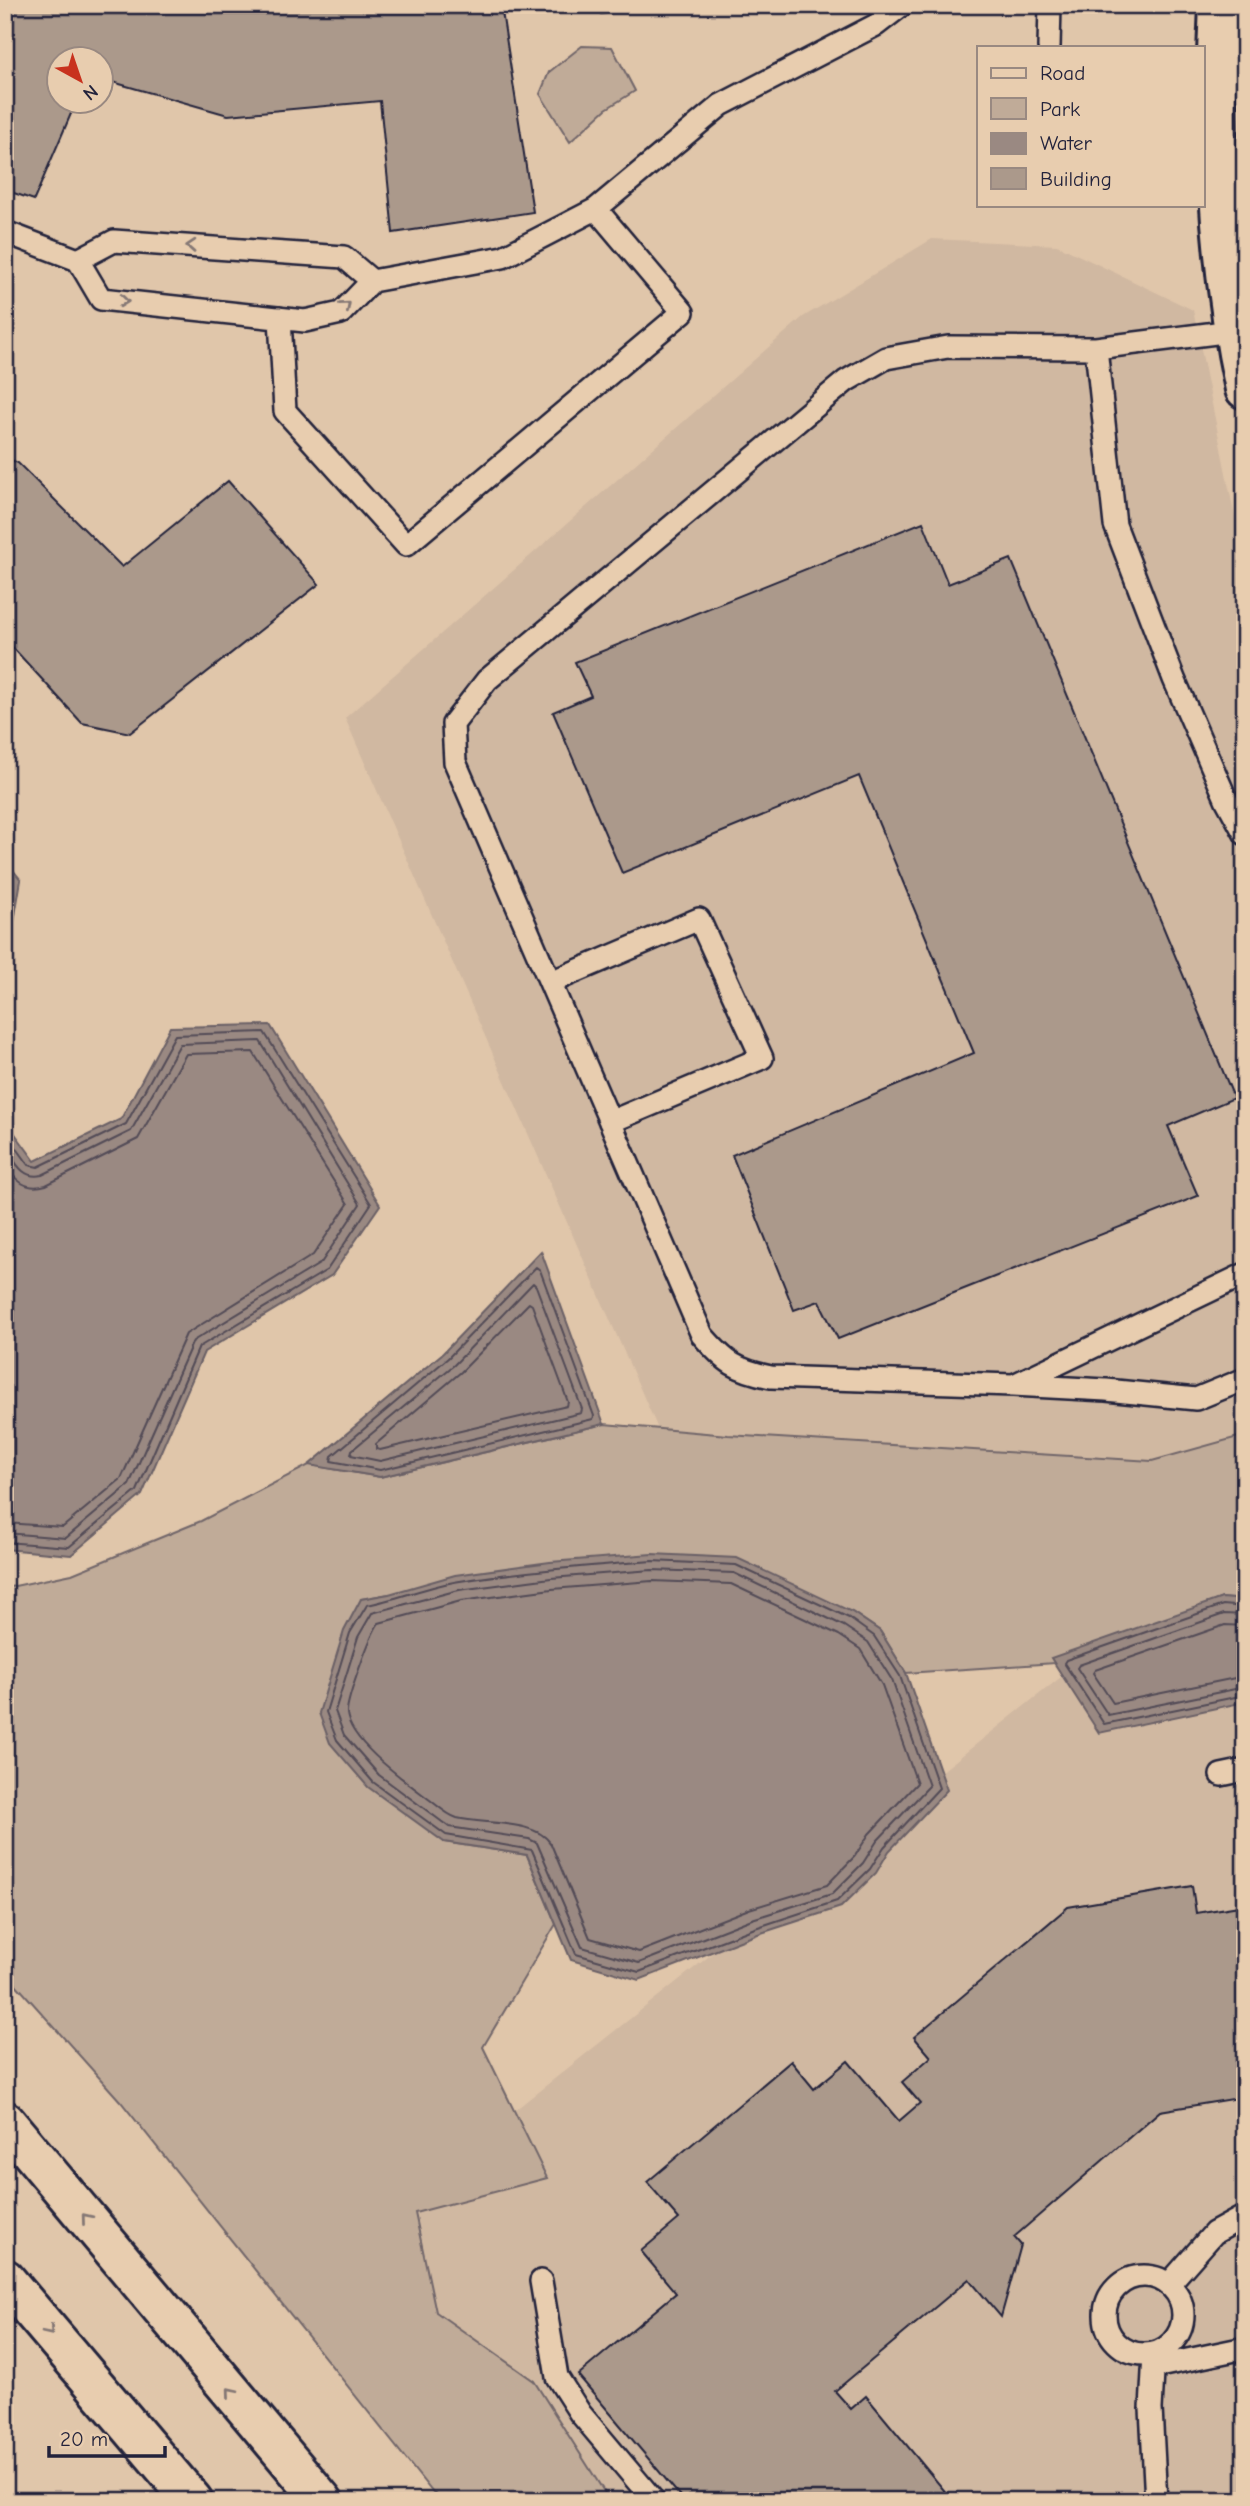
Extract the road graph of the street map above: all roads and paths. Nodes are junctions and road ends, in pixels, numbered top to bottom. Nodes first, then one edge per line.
1 (902, 5) edge
2 (1050, 5) edge
3 (1219, 5) edge
4 (1049, 46) edge
5 (597, 209) junction
6 (5, 232) edge
7 (78, 260) junction
8 (372, 281) junction
9 (279, 318) junction
10 (1232, 331) junction
11 (1096, 348) junction
12 (1245, 389) edge
13 (1245, 834) edge
14 (551, 982) junction
15 (610, 1122) junction
16 (1245, 1274) edge
17 (1245, 1379) edge
18 (1013, 1385) junction
19 (1245, 1770) edge
20 (1221, 1775) dead end
21 (5, 2121) edge
22 (1245, 2216) edge
23 (5, 2279) edge
24 (541, 2281) dead end
25 (1169, 2284) junction
26 (1245, 2348) edge
27 (1154, 2360) junction
28 (193, 2501) edge
29 (323, 2501) edge
30 (654, 2501) edge
31 (1156, 2501) edge

1 - 5 lane
2 - 4 lane
3 - 10 main road
5 - 8 lane
5 - 9 lane
6 - 7 lane
8 -> 7 lane
7 -> 9 lane
9 -> 8 lane
10 - 11 lane
10 - 12 main road
11 - 13 lane
11 - 14 lane
14 - 15 lane
14 - 15 lane
15 - 18 lane
16 - 18 lane
17 - 18 lane
19 - 20 lane
29 -> 21 main road
22 - 25 lane
23 -> 28 main road
24 - 30 lane
25 - 27 lane
25 - 27 lane
26 - 27 lane
27 - 31 lane

